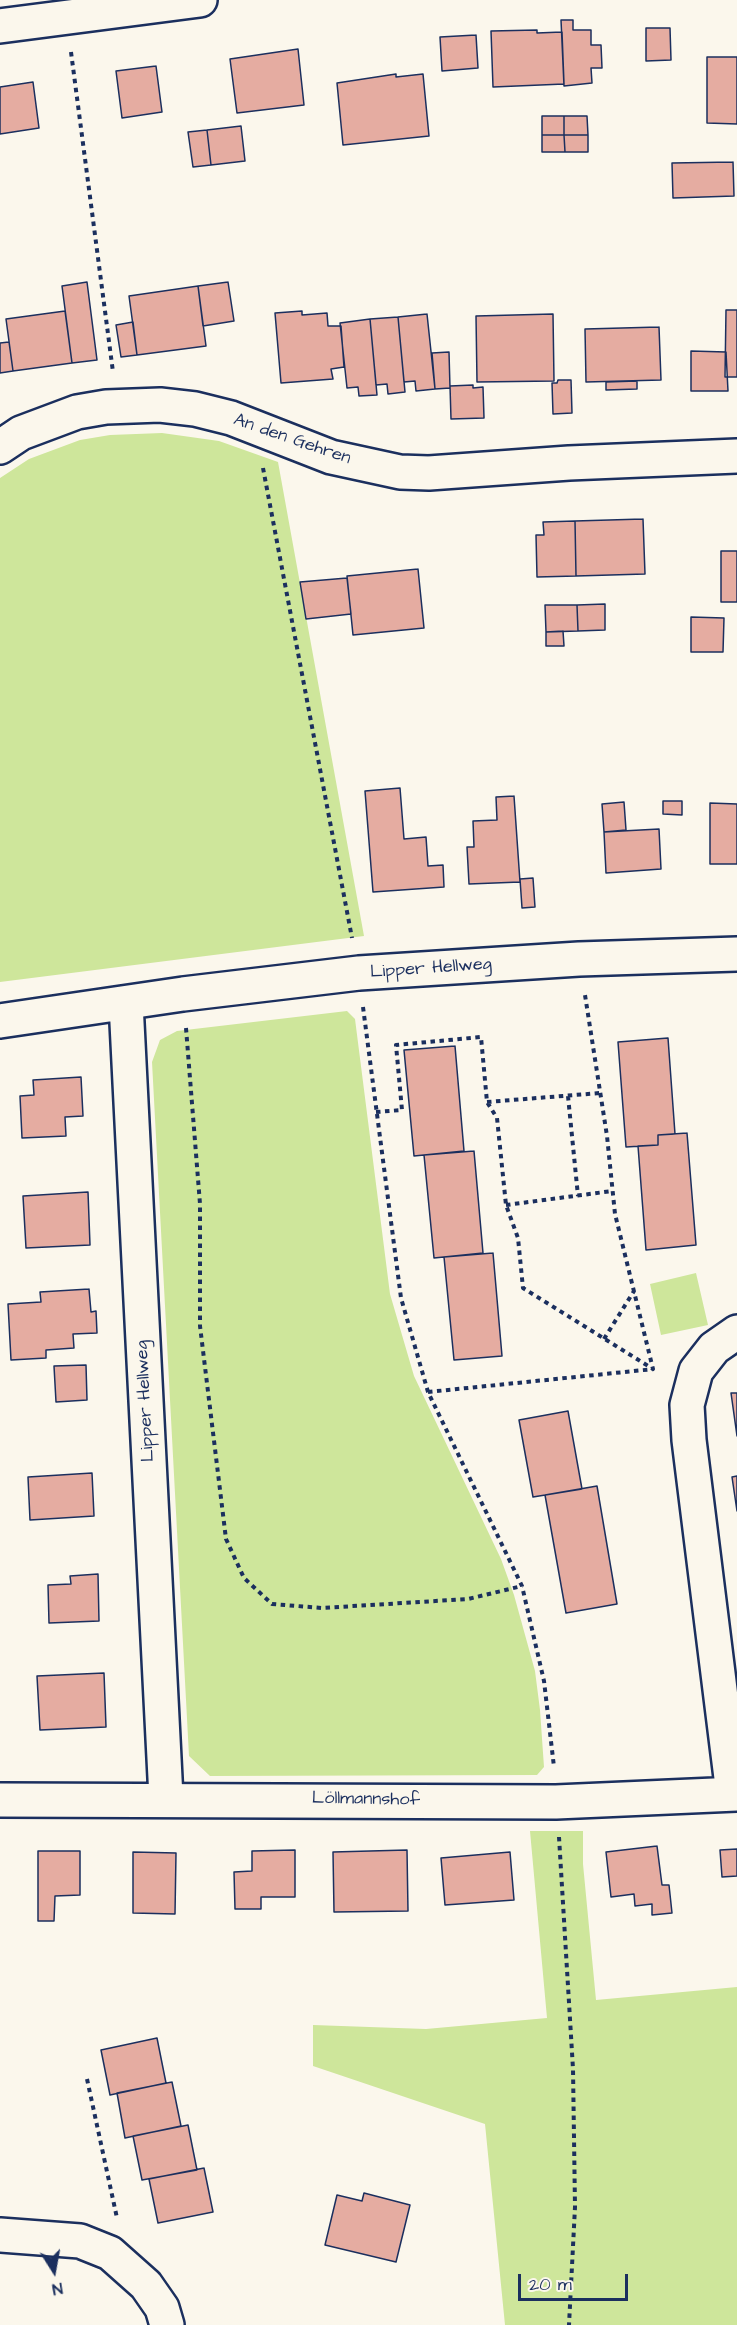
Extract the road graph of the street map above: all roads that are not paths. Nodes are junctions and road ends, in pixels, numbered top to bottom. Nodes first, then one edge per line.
1 (200, 0) edge
2 (0, 26) edge
3 (0, 447) edge
4 (737, 456) edge
5 (737, 954) edge
6 (126, 1003) junction
7 (0, 1021) edge
8 (737, 1332) edge
9 (735, 1794) edge
10 (166, 1798) junction
11 (0, 1800) edge
12 (0, 2235) edge
13 (167, 2325) edge

1 - 2 street
3 - 4 street, An den Gehren
5 - 6 street, Lipper Hellweg
6 - 7 street, Lipper Hellweg
6 - 10 street, Lipper Hellweg
8 - 9 street, Löllmannshof
9 - 10 street, Löllmannshof
10 - 11 street, Löllmannshof
12 - 13 street

